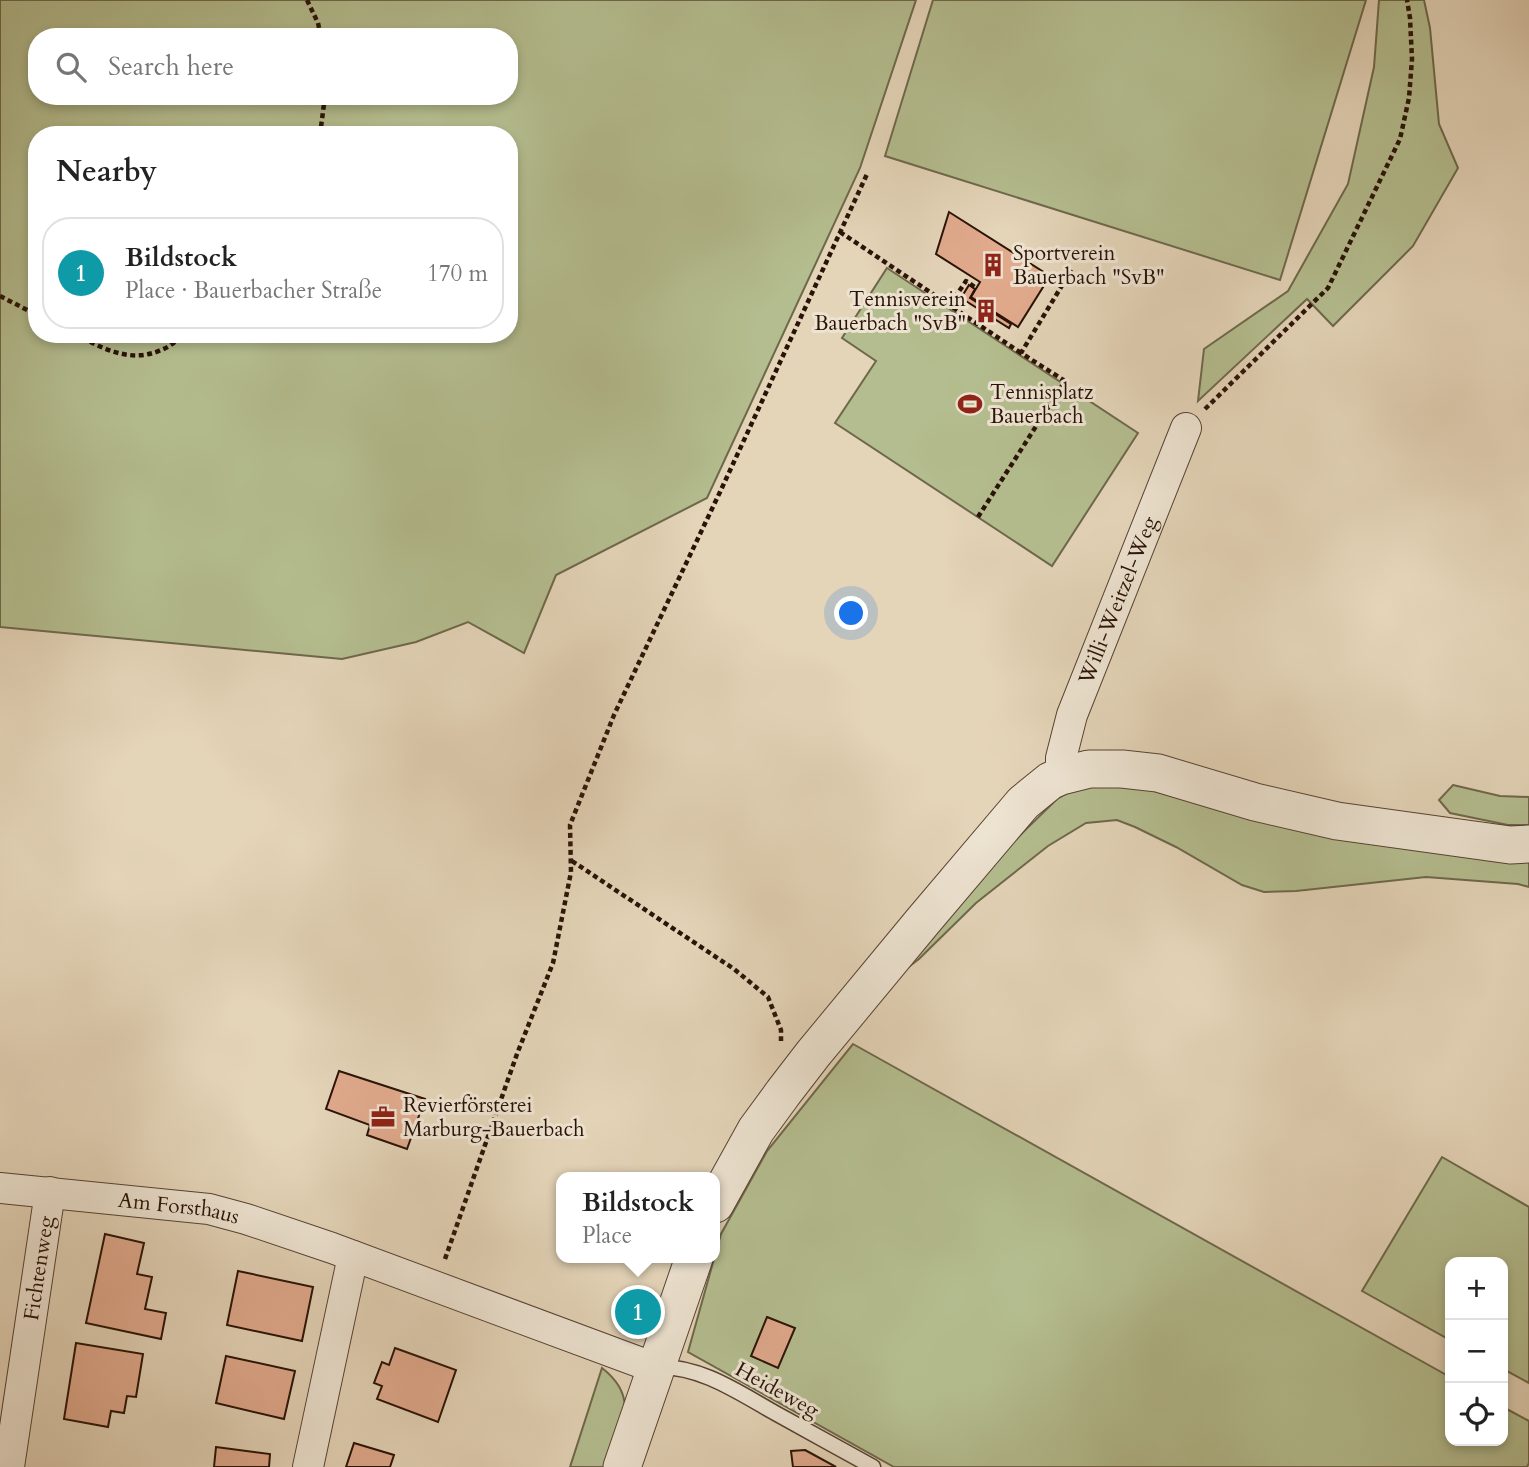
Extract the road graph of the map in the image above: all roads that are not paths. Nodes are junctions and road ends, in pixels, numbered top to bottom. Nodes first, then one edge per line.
1 (1186, 428) road end
2 (1061, 776) junction
3 (1529, 844) edge
4 (0, 1188) edge
5 (50, 1192) junction
6 (720, 1195) edge
7 (353, 1256) junction
8 (692, 1263) edge
9 (655, 1367) junction
10 (9, 1467) edge
11 (308, 1467) edge
12 (622, 1467) edge
13 (873, 1467) edge

1 - 2 street, Willi-Weitzel-Weg
2 - 3 street
2 - 6 street
4 - 5 street, Am Forsthaus
5 - 7 street, Am Forsthaus
5 - 10 street, Fichtenweg
7 - 9 street, Am Forsthaus
7 - 11 street
8 - 9 street
9 - 12 street
9 - 13 lane, Heideweg

